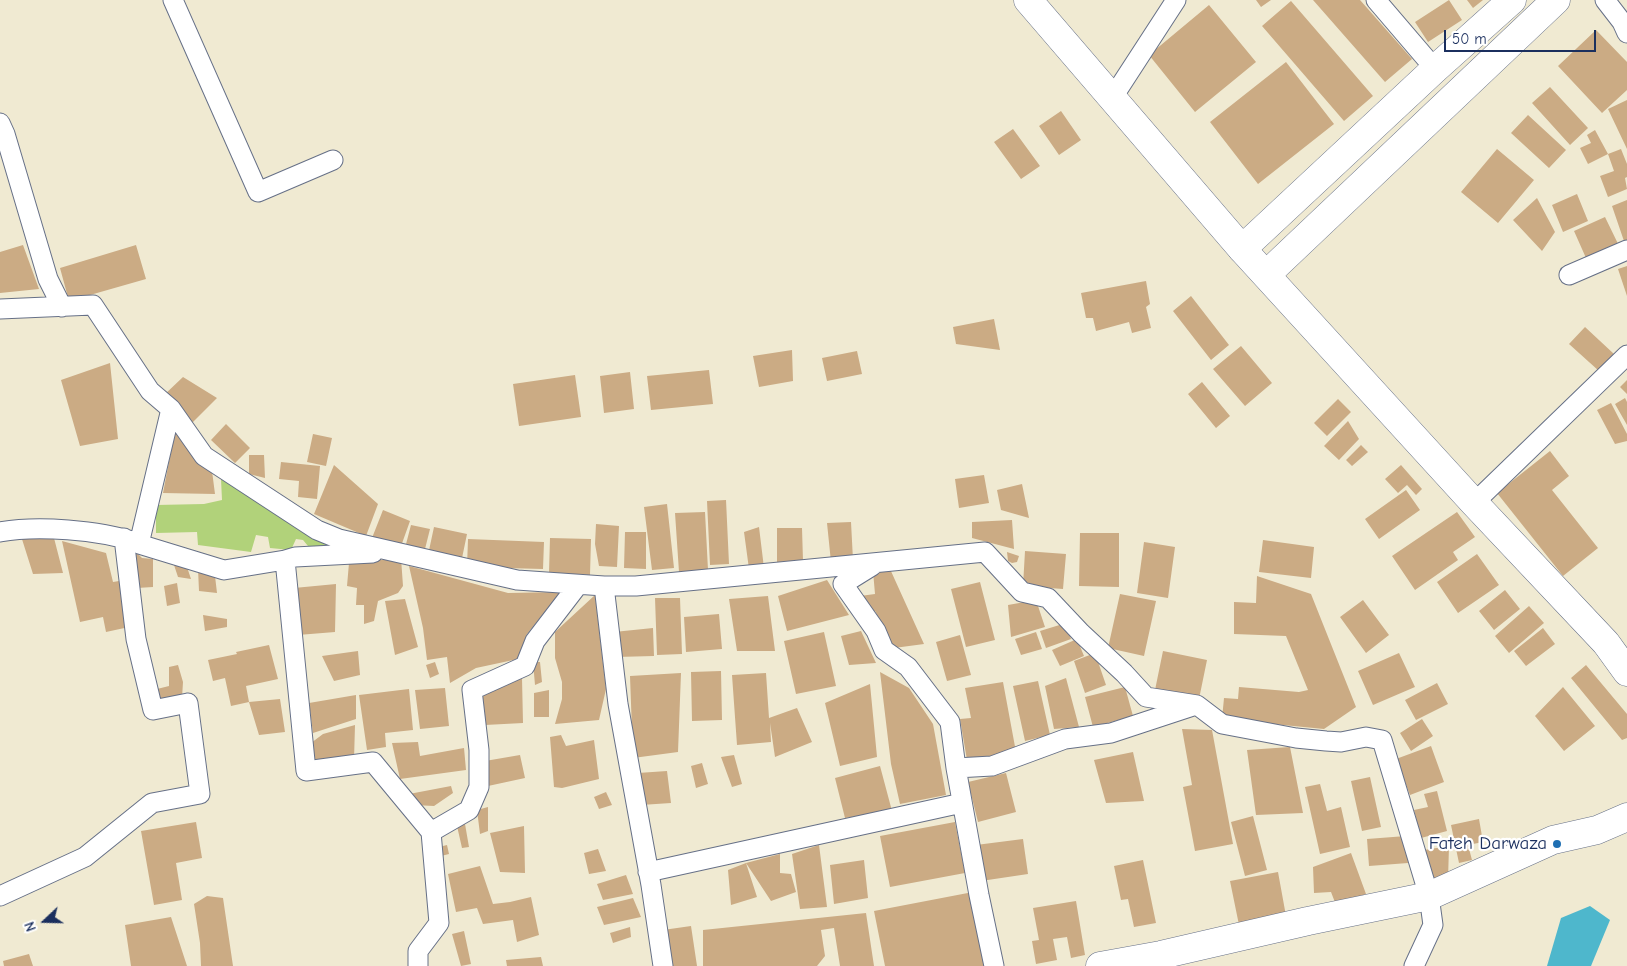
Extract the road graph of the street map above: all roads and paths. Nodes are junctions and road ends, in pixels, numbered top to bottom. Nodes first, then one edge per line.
1 (173, 0) edge
2 (1028, 0) edge
3 (1176, 0) edge
4 (1376, 0) edge
5 (1512, 0) edge
6 (1556, 0) edge
7 (1605, 0) edge
8 (1627, 33) edge
9 (1435, 69) junction
10 (1112, 97) junction
11 (0, 123) edge
12 (333, 160) dead end
13 (1242, 249) junction
14 (1627, 250) edge
15 (1267, 274) junction
16 (1569, 275) dead end
17 (62, 307) junction
18 (0, 309) edge
19 (1627, 355) edge
20 (171, 409) junction
21 (1474, 503) junction
22 (0, 532) edge
23 (131, 541) junction
24 (404, 554) junction
25 (285, 560) junction
26 (875, 564) junction
27 (578, 584) junction
28 (604, 586) junction
29 (1627, 672) edge
30 (1197, 705) junction
31 (956, 768) junction
32 (962, 803) junction
33 (1627, 816) edge
34 (432, 832) junction
35 (648, 872) junction
36 (0, 896) edge
37 (1429, 896) junction
38 (418, 966) edge
39 (663, 966) edge
40 (994, 966) edge
41 (1100, 966) edge
42 (1414, 966) edge

1 - 12 street
2 - 10 main road
3 - 10 street
4 - 9 street
5 - 9 main road
6 - 15 main road
7 - 8 street
9 - 13 main road
10 - 13 main road
11 - 17 street
13 - 15 main road
14 - 16 street
15 - 21 main road
17 - 18 street
17 - 20 street
19 - 21 street
20 - 23 street
20 - 24 street
21 - 29 main road
22 - 23 street
23 - 25 street
23 - 36 street
24 - 25 street
24 - 27 street
25 - 34 street
26 - 28 street
26 - 30 street
26 - 31 street
27 - 28 street
27 - 34 street
28 - 35 street
30 - 31 street
30 - 37 street
31 - 32 street
32 - 35 street
32 - 40 street
33 - 37 main road
34 - 38 street
35 - 39 street
37 - 41 main road
37 - 42 street

